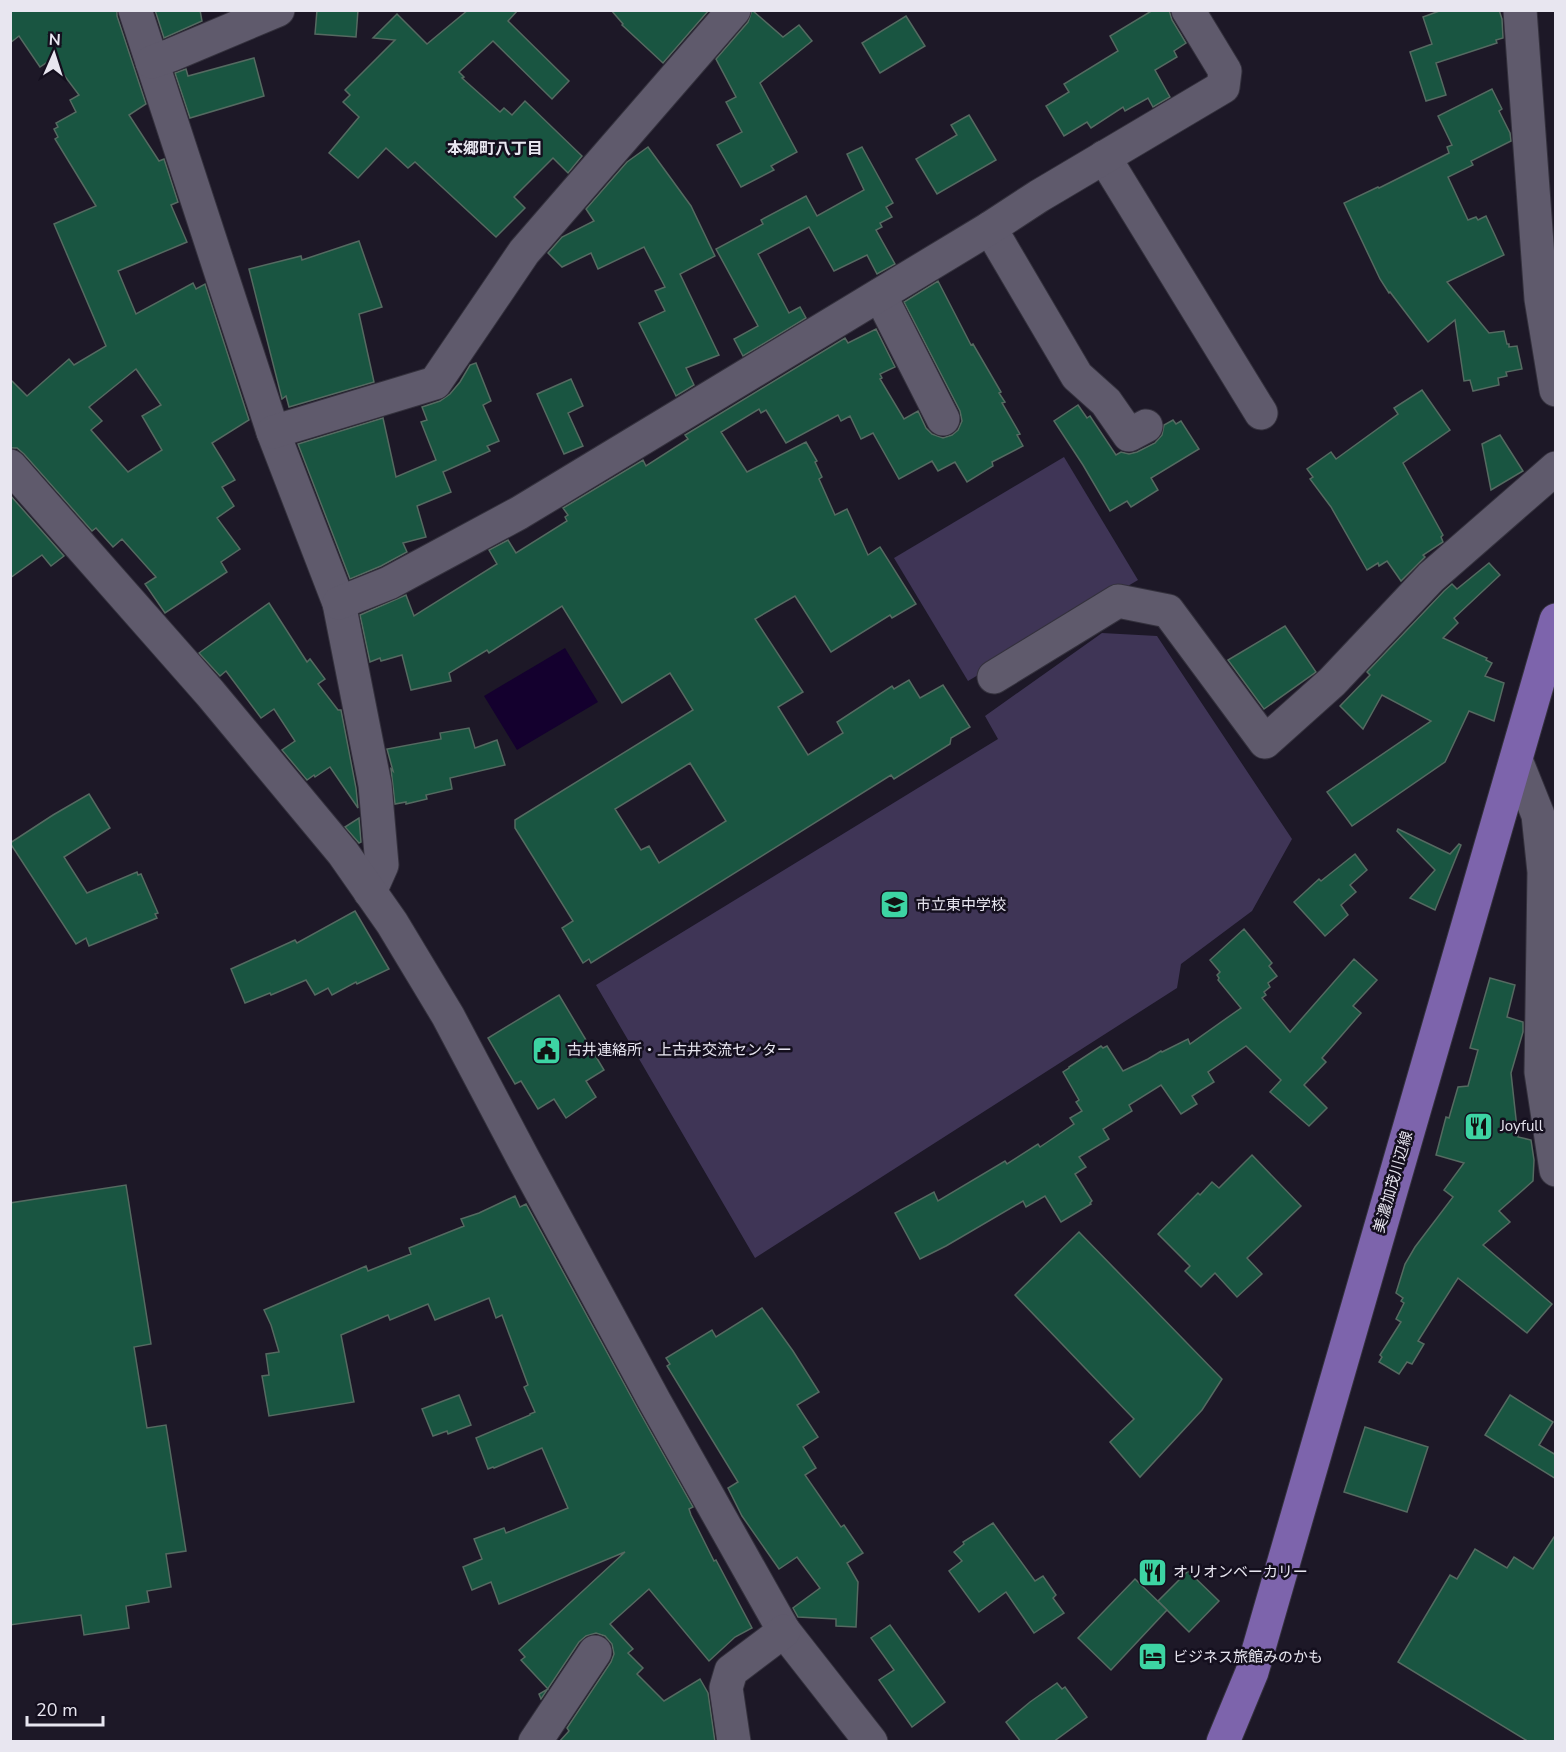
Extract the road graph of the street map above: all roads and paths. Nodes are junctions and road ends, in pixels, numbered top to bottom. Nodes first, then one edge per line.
1 (135, 10) edge
2 (278, 10) edge
3 (734, 10) edge
4 (1188, 10) edge
5 (1520, 10) edge
6 (152, 62) junction
7 (1104, 157) junction
8 (990, 228) junction
9 (880, 295) junction
10 (1556, 390) edge
11 (1261, 413) dead end
12 (943, 419) dead end
13 (1146, 426) dead end
14 (273, 432) junction
15 (10, 466) edge
16 (1556, 468) edge
17 (339, 603) junction
18 (1556, 620) edge
19 (994, 677) dead end
20 (1516, 760) junction
21 (1550, 878) edge
22 (370, 892) junction
23 (1556, 1170) edge
24 (784, 1631) junction
25 (595, 1652) dead end
26 (535, 1742) edge
27 (734, 1742) edge
28 (871, 1742) edge
29 (1223, 1742) edge

1 - 6 street
2 - 6 street
3 - 14 street
4 - 7 street
5 - 10 street
6 - 14 street
7 - 8 street
7 - 11 street
8 - 9 street
8 - 13 street
9 - 12 street
9 - 17 street
14 - 17 street
15 - 22 street
16 - 19 street
17 - 22 street
18 - 20 main road, 美濃加茂川辺線
20 - 21 street
20 - 29 main road, 美濃加茂川辺線
21 - 23 street
22 - 24 street
24 - 27 street
24 - 28 street
25 - 26 street

